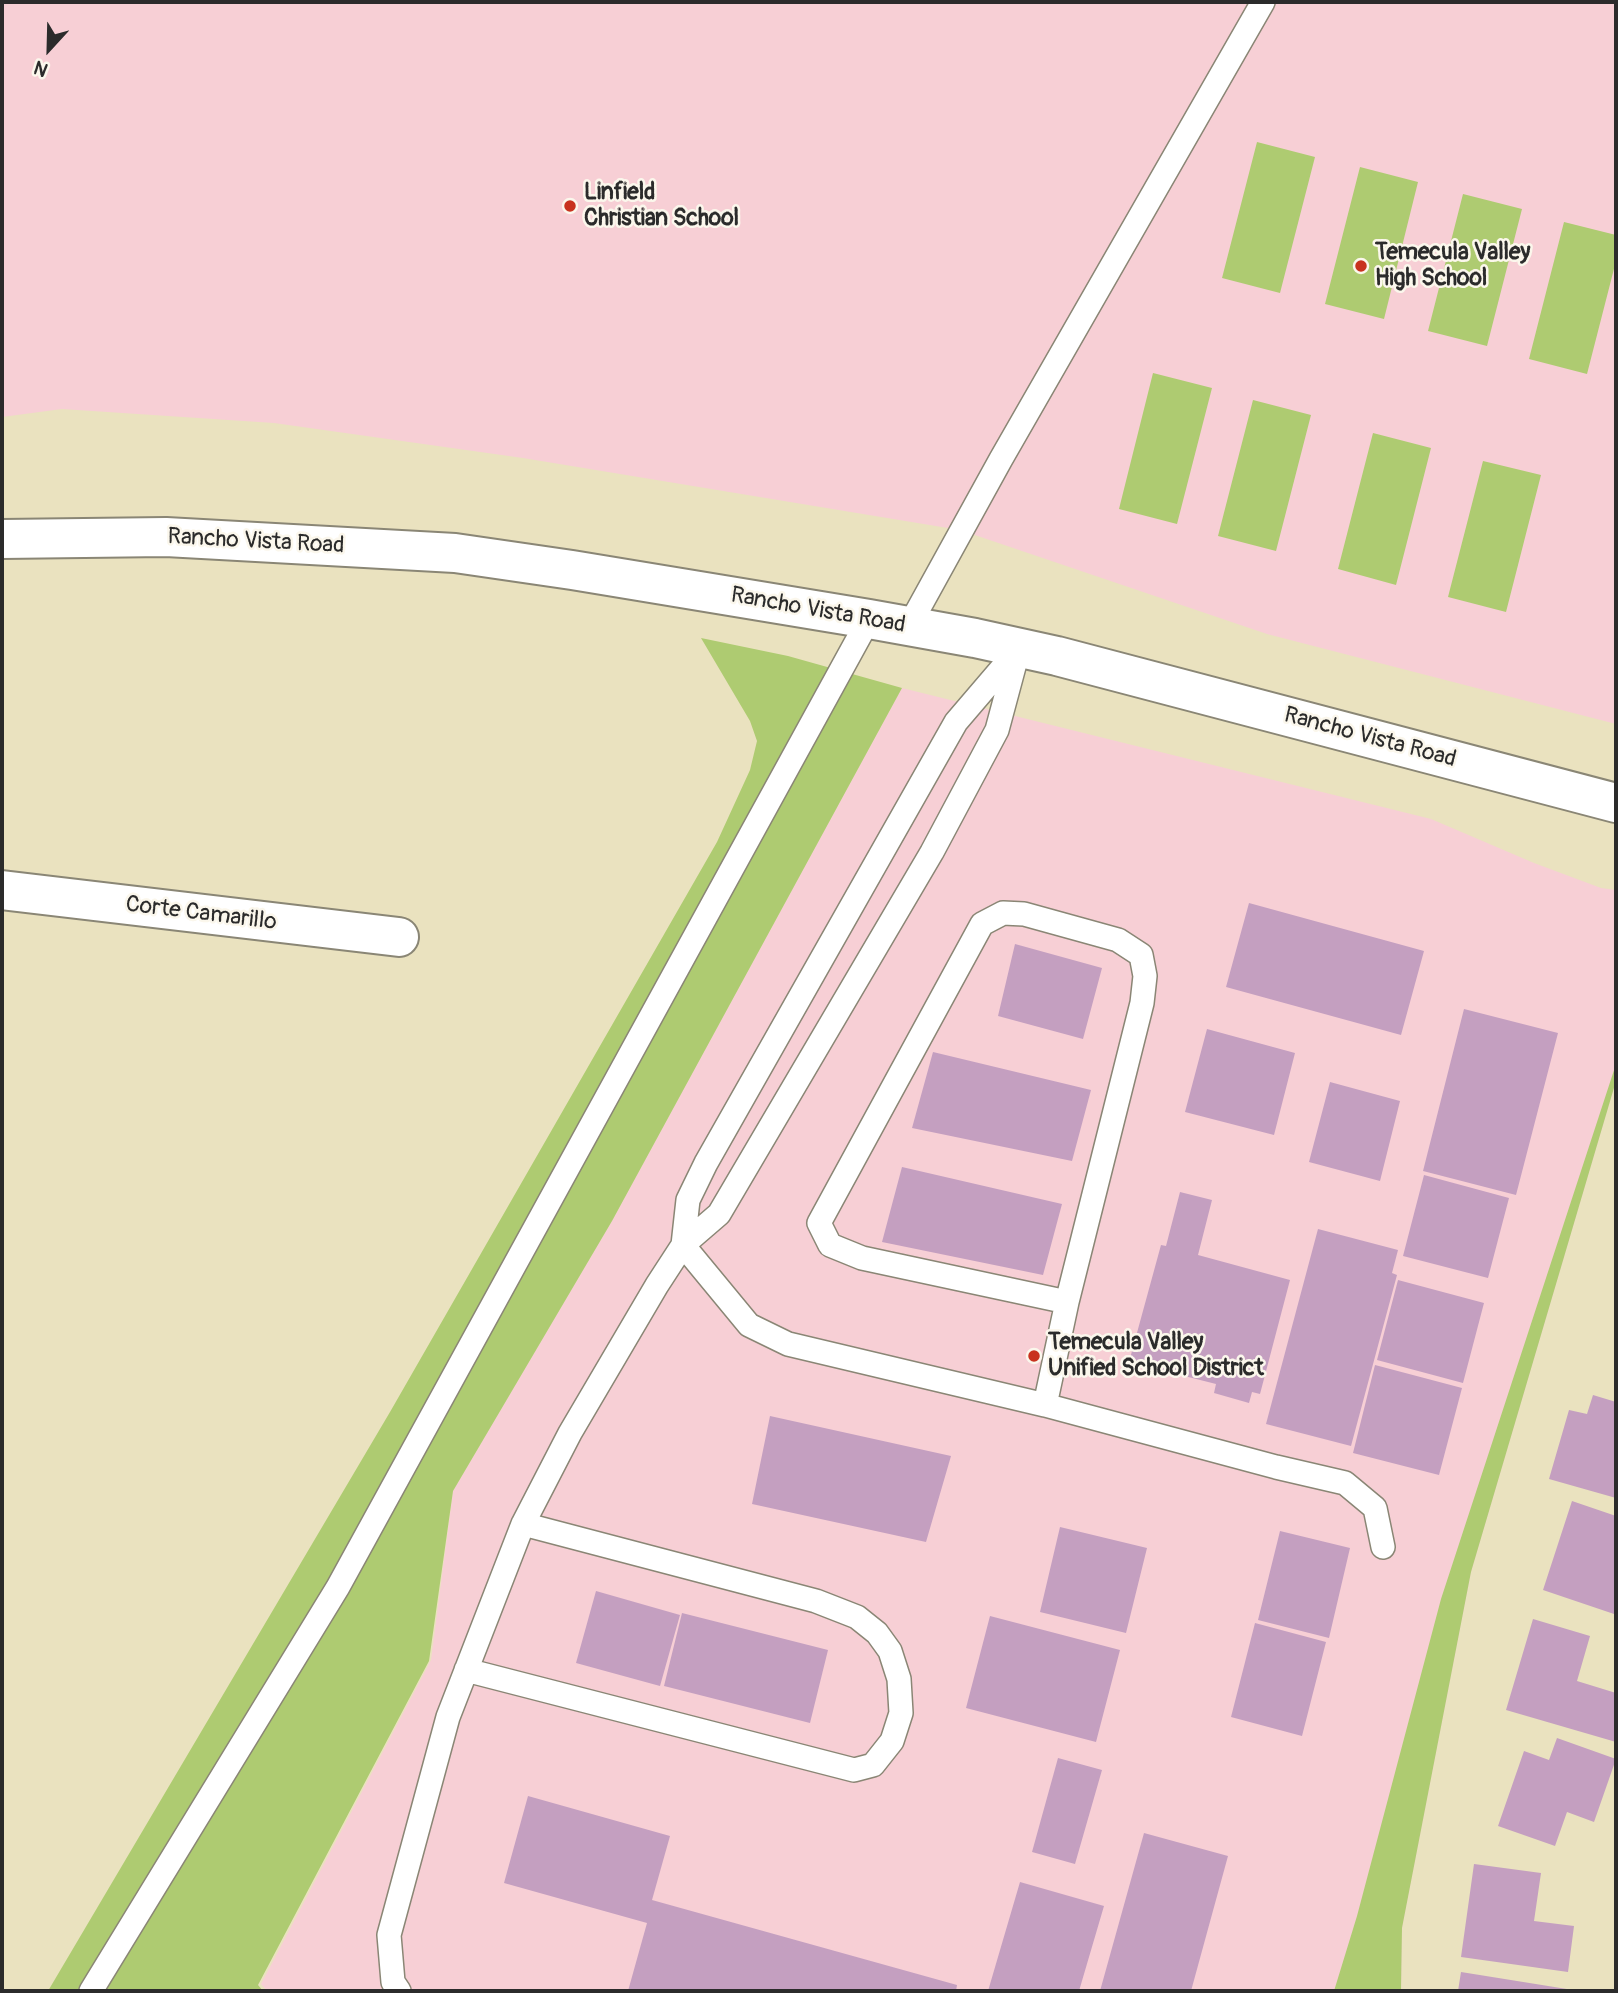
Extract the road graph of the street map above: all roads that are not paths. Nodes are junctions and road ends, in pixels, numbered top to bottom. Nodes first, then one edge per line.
1 (1263, 2) edge
2 (2, 540) edge
3 (869, 619) junction
4 (909, 626) junction
5 (1019, 648) junction
6 (1616, 803) edge
7 (2, 890) edge
8 (400, 937) dead end
9 (683, 1245) junction
10 (1067, 1302) junction
11 (1045, 1405) junction
12 (523, 1524) junction
13 (1383, 1547) dead end
14 (466, 1670) junction
15 (91, 1991) edge
16 (399, 1991) edge

1 - 4 lane
2 - 3 main road, Rancho Vista Road
3 - 4 main road, Rancho Vista Road
3 - 15 lane
4 - 5 main road, Rancho Vista Road
5 - 6 main road, Rancho Vista Road
5 - 9 lane
5 - 9 lane
7 - 8 main road, Corte Camarillo
9 - 11 lane
9 - 12 lane
10 - 10 lane
10 - 11 lane
11 - 13 lane
12 - 14 lane
12 - 14 lane
14 - 16 lane

